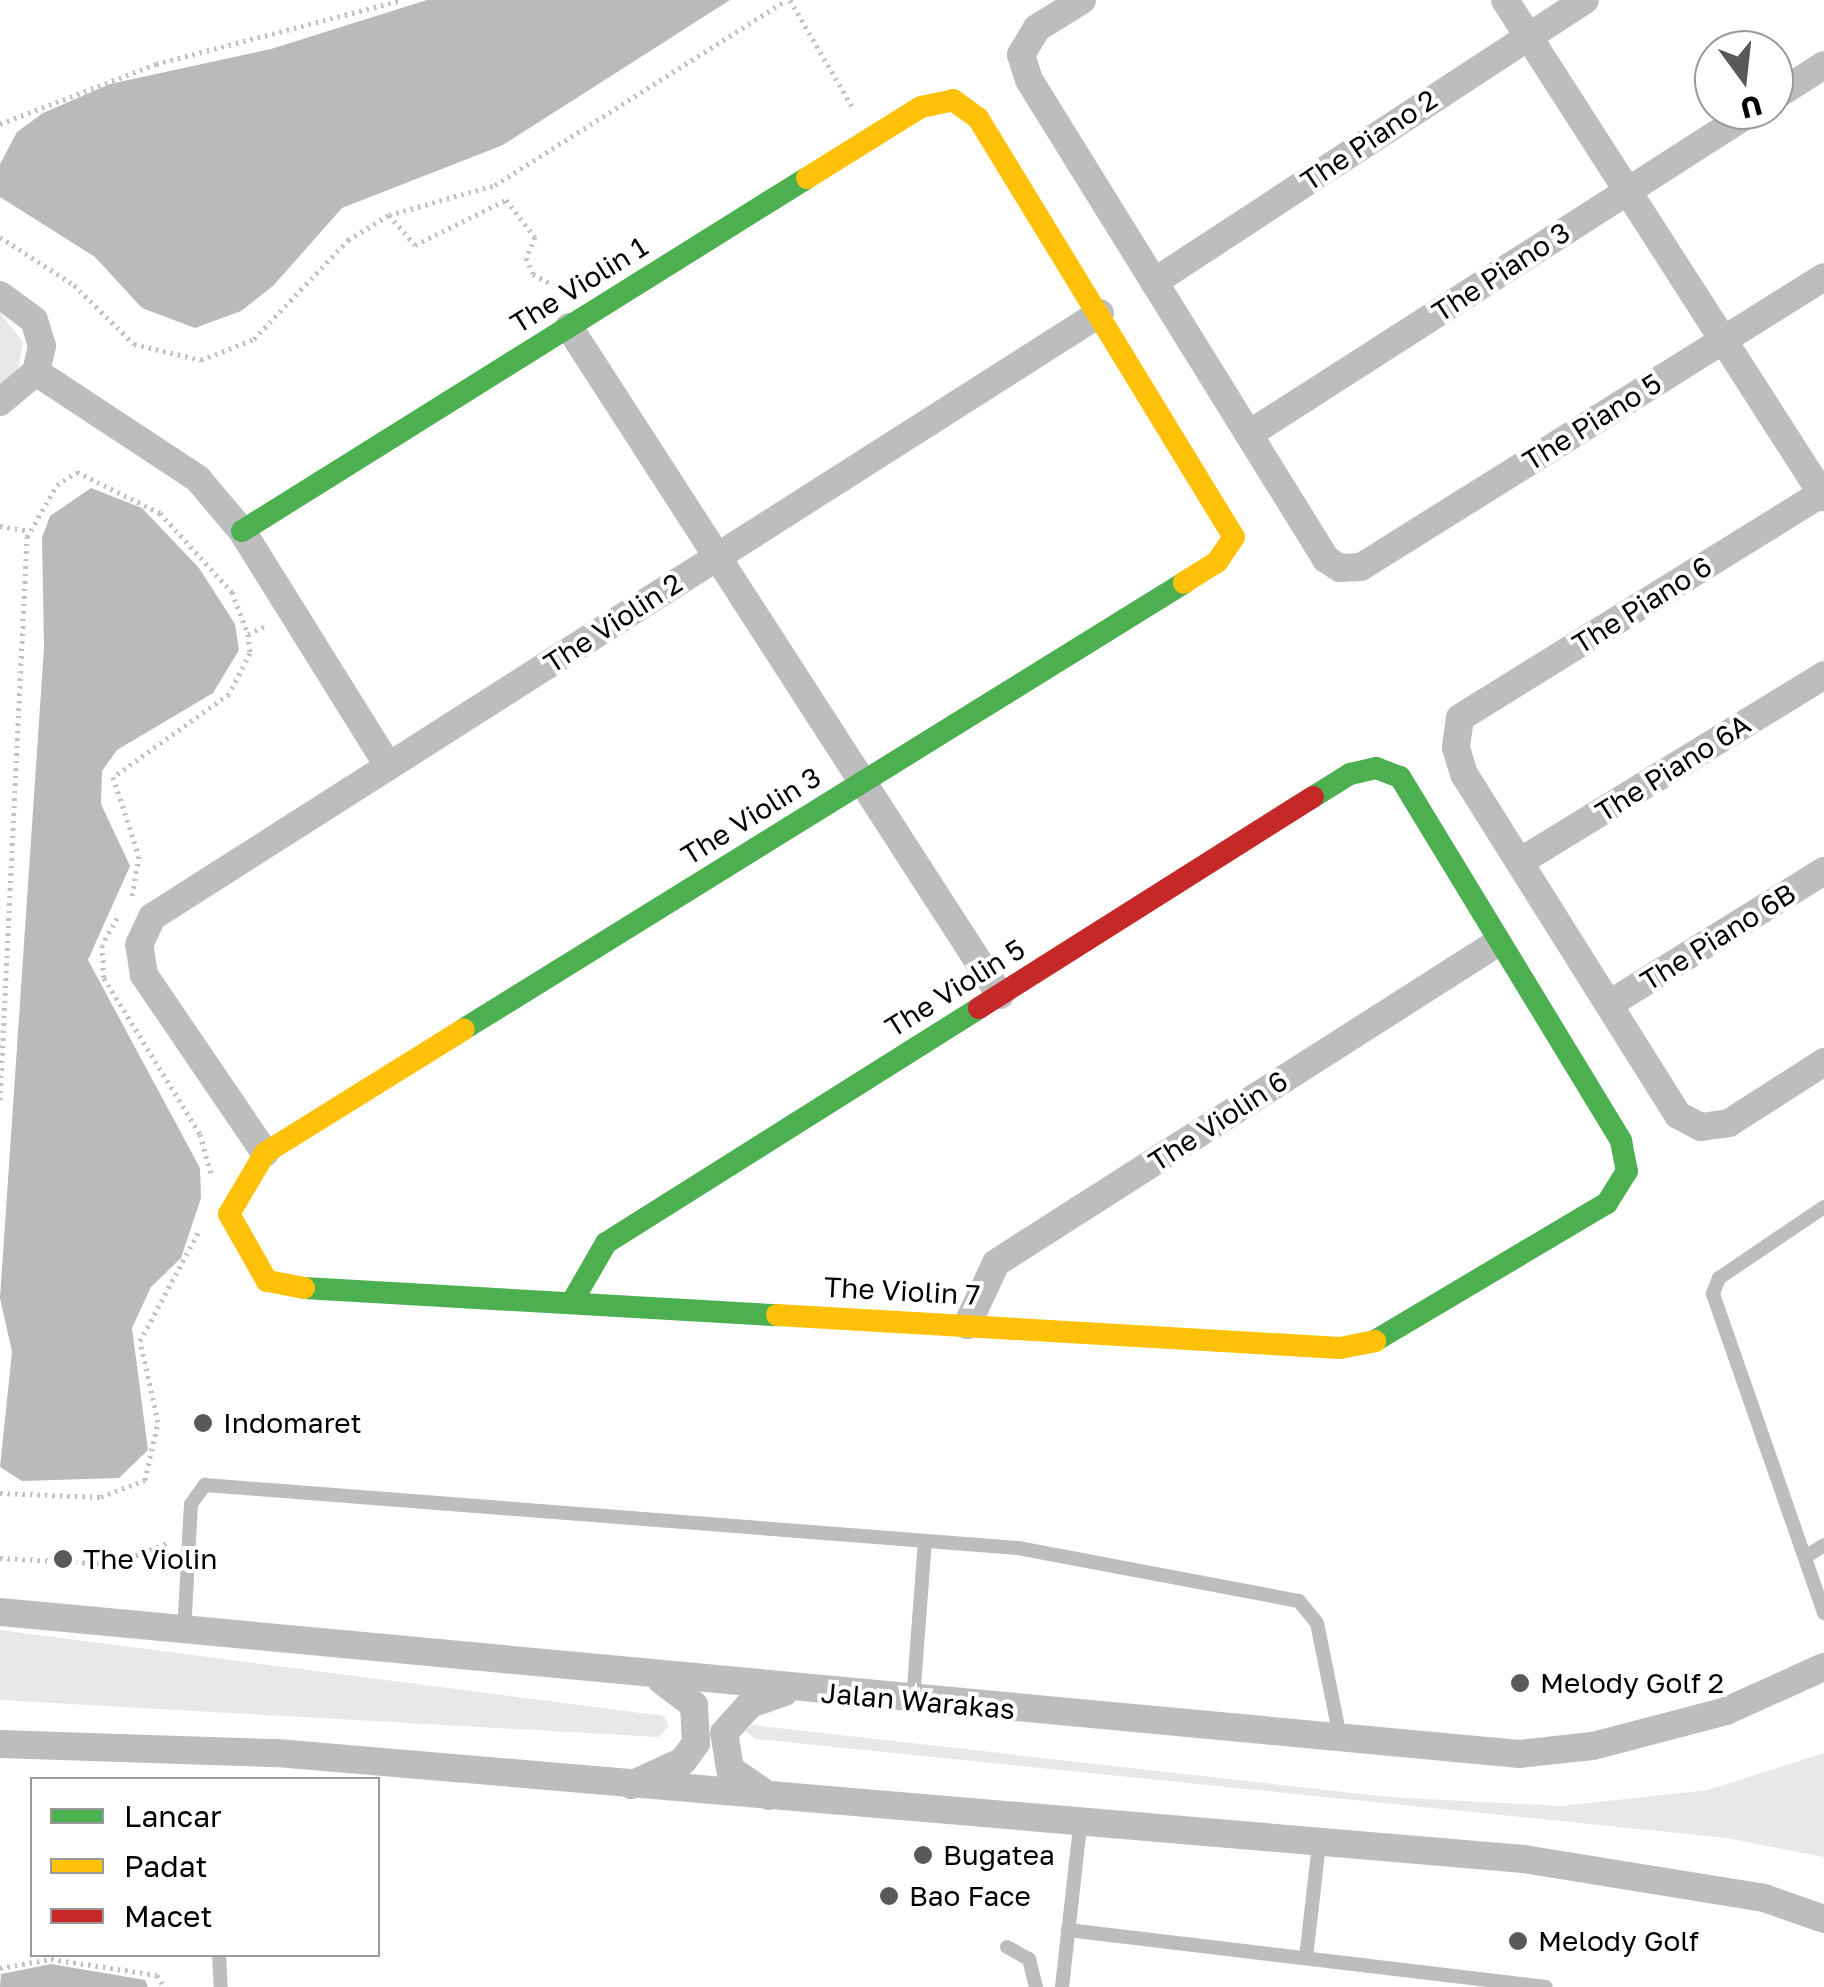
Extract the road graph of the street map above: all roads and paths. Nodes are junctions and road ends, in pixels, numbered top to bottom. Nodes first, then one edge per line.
1 (400, 0) edge
2 (788, 0) edge
3 (1082, 0) edge
4 (1505, 0) edge
5 (1584, 0) edge
6 (1527, 35) junction
7 (1824, 65) edge
8 (1794, 84) edge
9 (0, 124) edge
10 (1723, 130) edge
11 (870, 138) junction
12 (1627, 191) junction
13 (389, 215) junction
14 (0, 237) edge
15 (1824, 278) edge
16 (1154, 282) junction
17 (0, 295) edge
18 (1100, 312) junction
19 (576, 323) junction
20 (1723, 340) junction
21 (36, 372) junction
22 (0, 402) edge
23 (1249, 434) junction
24 (1823, 494) edge
25 (0, 526) edge
26 (29, 531) junction
27 (242, 532) junction
28 (717, 556) junction
29 (1824, 675) edge
30 (388, 766) junction
31 (862, 782) junction
32 (1521, 861) junction
33 (1824, 871) edge
34 (1497, 942) junction
35 (1000, 995) junction
36 (1611, 1003) junction
37 (1824, 1062) edge
38 (0, 1100) edge
39 (265, 1153) junction
40 (212, 1185) dead end
41 (1824, 1207) edge
42 (202, 1221) dead end
43 (572, 1302) junction
44 (967, 1325) junction
45 (0, 1494) edge
46 (190, 1538) junction
47 (925, 1541) junction
48 (1824, 1545) edge
49 (0, 1558) edge
50 (1804, 1558) junction
51 (0, 1612) edge
52 (1824, 1613) edge
53 (184, 1635) junction
54 (1824, 1668) edge
55 (650, 1676) junction
56 (795, 1689) junction
57 (912, 1701) junction
58 (1340, 1736) junction
59 (0, 1744) edge
60 (629, 1786) junction
61 (775, 1800) junction
62 (1080, 1827) junction
63 (1319, 1844) junction
64 (1824, 1919) edge
65 (1068, 1930) junction
66 (1006, 1948) dead end
67 (219, 1957) edge
68 (1306, 1958) junction
69 (0, 1968) edge
70 (164, 1987) edge
71 (220, 1987) edge
72 (1036, 1987) edge
73 (1062, 1987) edge
74 (1546, 1987) edge

1 - 9 path
2 - 11 path
2 - 13 path
3 - 16 street
4 - 6 street
5 - 6 street, The Piano 2
6 - 12 street
6 - 16 street, The Piano 2
7 - 8 street
10 - 12 street, The Piano 3
11 - 18 street, The Violin 1
11 - 19 street, The Violin 1
12 - 20 street
12 - 23 street, The Piano 3
13 - 14 path
13 - 19 path
15 - 20 street, The Piano 5
16 - 23 street
17 - 21 street
18 - 28 street, The Violin 2
18 - 31 street, The Violin 3
19 - 27 street, The Violin 1
19 - 28 street
20 - 23 street, The Piano 5
20 - 24 street
21 - 22 street
21 - 27 street
24 - 32 street, The Piano 6
25 - 26 path
26 - 38 path
26 - 40 path
27 - 30 street
28 - 30 street, The Violin 2
28 - 31 street
29 - 32 street, The Piano 6A
30 - 39 street, The Violin 2
31 - 35 street
31 - 39 street, The Violin 3
32 - 36 street
33 - 36 street, The Piano 6B
34 - 35 street, The Violin 5
34 - 44 street, The Violin 6
34 - 44 street, The Violin 7
35 - 43 street, The Violin 5
36 - 37 street
39 - 43 street, The Violin 7
41 - 50 lane
42 - 45 path
43 - 44 street, The Violin 7
46 - 47 lane
46 - 49 path
46 - 53 lane
47 - 57 lane
47 - 58 lane
48 - 50 lane
50 - 52 lane
51 - 53 street, Jalan Warakas
53 - 55 street, Jalan Warakas
54 - 58 street, Jalan Warakas
55 - 56 street, Jalan Warakas
55 - 60 street
56 - 57 street, Jalan Warakas
56 - 61 street
57 - 58 street, Jalan Warakas
59 - 60 street
60 - 61 street
61 - 62 street
62 - 63 street
62 - 65 lane
63 - 64 street
63 - 68 lane
65 - 68 lane
65 - 73 lane
66 - 72 lane
67 - 71 lane
68 - 74 lane
69 - 70 path

